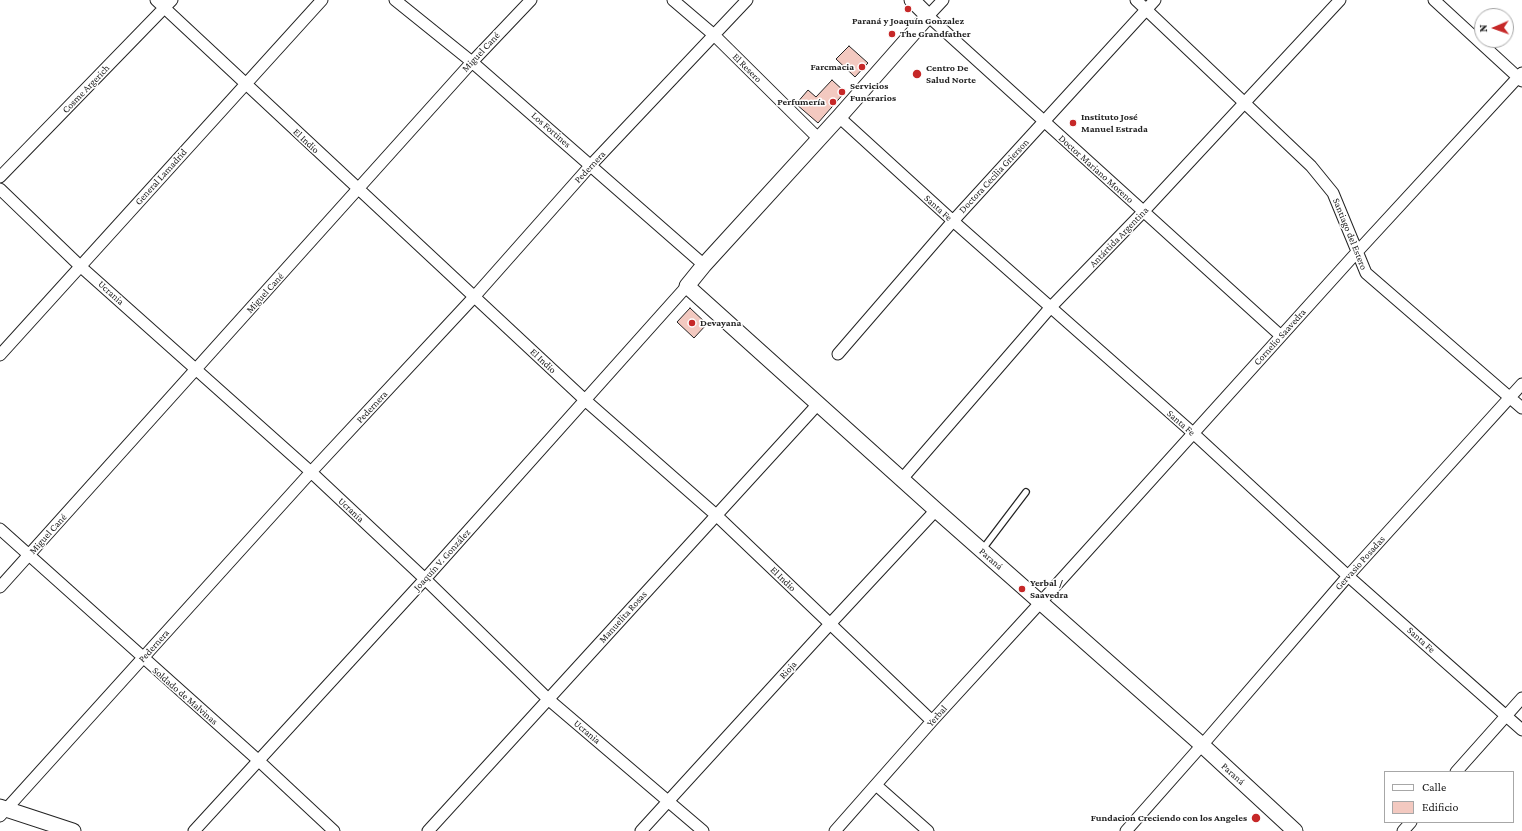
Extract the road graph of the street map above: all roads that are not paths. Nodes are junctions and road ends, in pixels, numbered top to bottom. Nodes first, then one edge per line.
1 (156, 0) edge
2 (322, 0) edge
3 (395, 0) edge
4 (530, 0) edge
5 (673, 0) edge
6 (747, 0) edge
7 (912, 0) edge
8 (943, 0) edge
9 (1136, 0) edge
10 (1155, 0) edge
11 (1340, 0) edge
12 (1434, 0) edge
13 (168, 4) edge
14 (1146, 9) junction
15 (928, 16) junction
16 (714, 35) junction
17 (472, 62) junction
18 (1521, 77) edge
19 (246, 84) junction
20 (1245, 102) junction
21 (839, 117) junction
22 (1044, 122) junction
23 (819, 139) junction
24 (591, 165) junction
25 (0, 177) edge
26 (0, 189) edge
27 (358, 189) junction
28 (1143, 212) junction
29 (952, 221) junction
30 (1357, 252) junction
31 (704, 264) junction
32 (80, 266) junction
33 (687, 286) junction
34 (474, 297) junction
35 (1050, 308) junction
36 (1281, 336) junction
37 (838, 354) dead end
38 (0, 355) edge
39 (196, 369) junction
40 (1522, 384) edge
41 (1510, 397) junction
42 (585, 400) junction
43 (818, 404) junction
44 (1522, 408) edge
45 (1193, 433) junction
46 (311, 472) junction
47 (902, 479) junction
48 (1026, 492) dead end
49 (936, 510) junction
50 (716, 515) junction
51 (0, 530) edge
52 (982, 551) junction
53 (29, 556) junction
54 (1348, 576) junction
55 (425, 579) junction
56 (0, 587) edge
57 (1040, 603) junction
58 (830, 624) junction
59 (143, 659) junction
60 (1522, 698) edge
61 (548, 699) junction
62 (1506, 716) junction
63 (932, 721) junction
64 (1522, 730) edge
65 (1202, 745) junction
66 (259, 761) junction
67 (1457, 771) edge
68 (876, 786) junction
69 (669, 802) junction
70 (2, 811) edge
71 (1410, 823) edge
72 (72, 831) edge
73 (194, 831) edge
74 (334, 831) edge
75 (428, 831) edge
76 (641, 831) edge
77 (703, 831) edge
78 (835, 831) edge
79 (928, 831) edge
80 (1126, 831) edge
81 (1295, 831) edge
82 (1403, 831) edge

1 - 13 street, El Indio
2 - 19 street, General Lamadrid
3 - 17 street, Los Fortines
4 - 17 street, Miguel Cané
5 - 16 street, El Resero
6 - 16 street, Pedernera
7 - 15 street, Doctor Mariano Moreno
8 - 15 street
9 - 14 street, Santiago del Estero
10 - 14 street, Doctora Cecilia Grierson
11 - 20 street, Antártida Argentina
12 - 18 street
13 - 19 street, El Indio
13 - 25 street, Cosme Argerich
14 - 20 street, Santiago del Estero
14 - 22 street, Doctora Cecilia Grierson
15 - 21 street
15 - 22 street, Doctor Mariano Moreno
16 - 23 street, El Resero
16 - 24 street, Pedernera
17 - 24 street, Los Fortines
17 - 27 street, Miguel Cané
18 - 30 street, Cornelio Saavedra
19 - 27 street, El Indio
19 - 32 street, General Lamadrid
20 - 28 street, Antártida Argentina
20 - 30 street, Santiago del Estero
21 - 23 street
21 - 29 street, Santa Fe
22 - 28 street, Doctor Mariano Moreno
22 - 29 street, Doctora Cecilia Grierson
23 - 31 street
24 - 31 street, Los Fortines
24 - 34 street, Pedernera
26 - 32 street, Ucrania
27 - 34 street, El Indio
27 - 39 street, Miguel Cané
28 - 35 street, Antártida Argentina
28 - 36 street, Doctor Mariano Moreno
29 - 35 street, Santa Fe
29 - 37 street, Doctora Cecilia Grierson
30 - 36 street, Cornelio Saavedra
30 - 41 street, Santiago del Estero
31 - 33 street
32 - 38 street, General Lamadrid
32 - 39 street, Ucrania
33 - 42 street, Joaquín V. González
33 - 43 street, Paraná
34 - 42 street, El Indio
34 - 46 street, Pedernera
35 - 45 street, Santa Fe
35 - 47 street, Antártida Argentina
36 - 45 street, Cornelio Saavedra
39 - 46 street, Ucrania
39 - 53 street, Miguel Cané
40 - 41 street, Gervasio Posadas
41 - 44 street, Santiago del Estero
41 - 54 street, Gervasio Posadas
42 - 50 street, El Indio
42 - 55 street, Joaquín V. González
43 - 47 street, Paraná
43 - 50 street, Manuelita Rosas
45 - 54 street, Santa Fe
45 - 57 street, Cornelio Saavedra
46 - 55 street, Ucrania
46 - 59 street, Pedernera
47 - 49 street, Paraná
48 - 52 lane
49 - 52 street, Paraná
49 - 58 street, Rioja
50 - 58 street, El Indio
50 - 61 street, Manuelita Rosas
51 - 53 street, Soldado de Malvinas
52 - 57 street, Paraná
53 - 56 street, Miguel Cané
53 - 59 street, Soldado de Malvinas
54 - 62 street, Santa Fe
54 - 65 street, Gervasio Posadas
55 - 61 street, Ucrania
55 - 66 street, Joaquín V. González
57 - 63 street, Yerbal
57 - 65 street, Paraná
58 - 63 street, El Indio
58 - 69 street, Rioja
59 - 66 street, Soldado de Malvinas
59 - 70 street, Pedernera
60 - 62 street
61 - 69 street, Ucrania
61 - 75 street, Manuelita Rosas
62 - 64 street, Santa Fe
62 - 67 street
63 - 68 street, Yerbal
65 - 80 street, Gervasio Posadas
65 - 81 street, Paraná
66 - 73 street, Joaquín V. González
66 - 74 street, Soldado de Malvinas
68 - 78 street, Yerbal
68 - 79 street
69 - 76 street, Rioja
69 - 77 street, Ucrania
70 - 72 street
71 - 82 street

